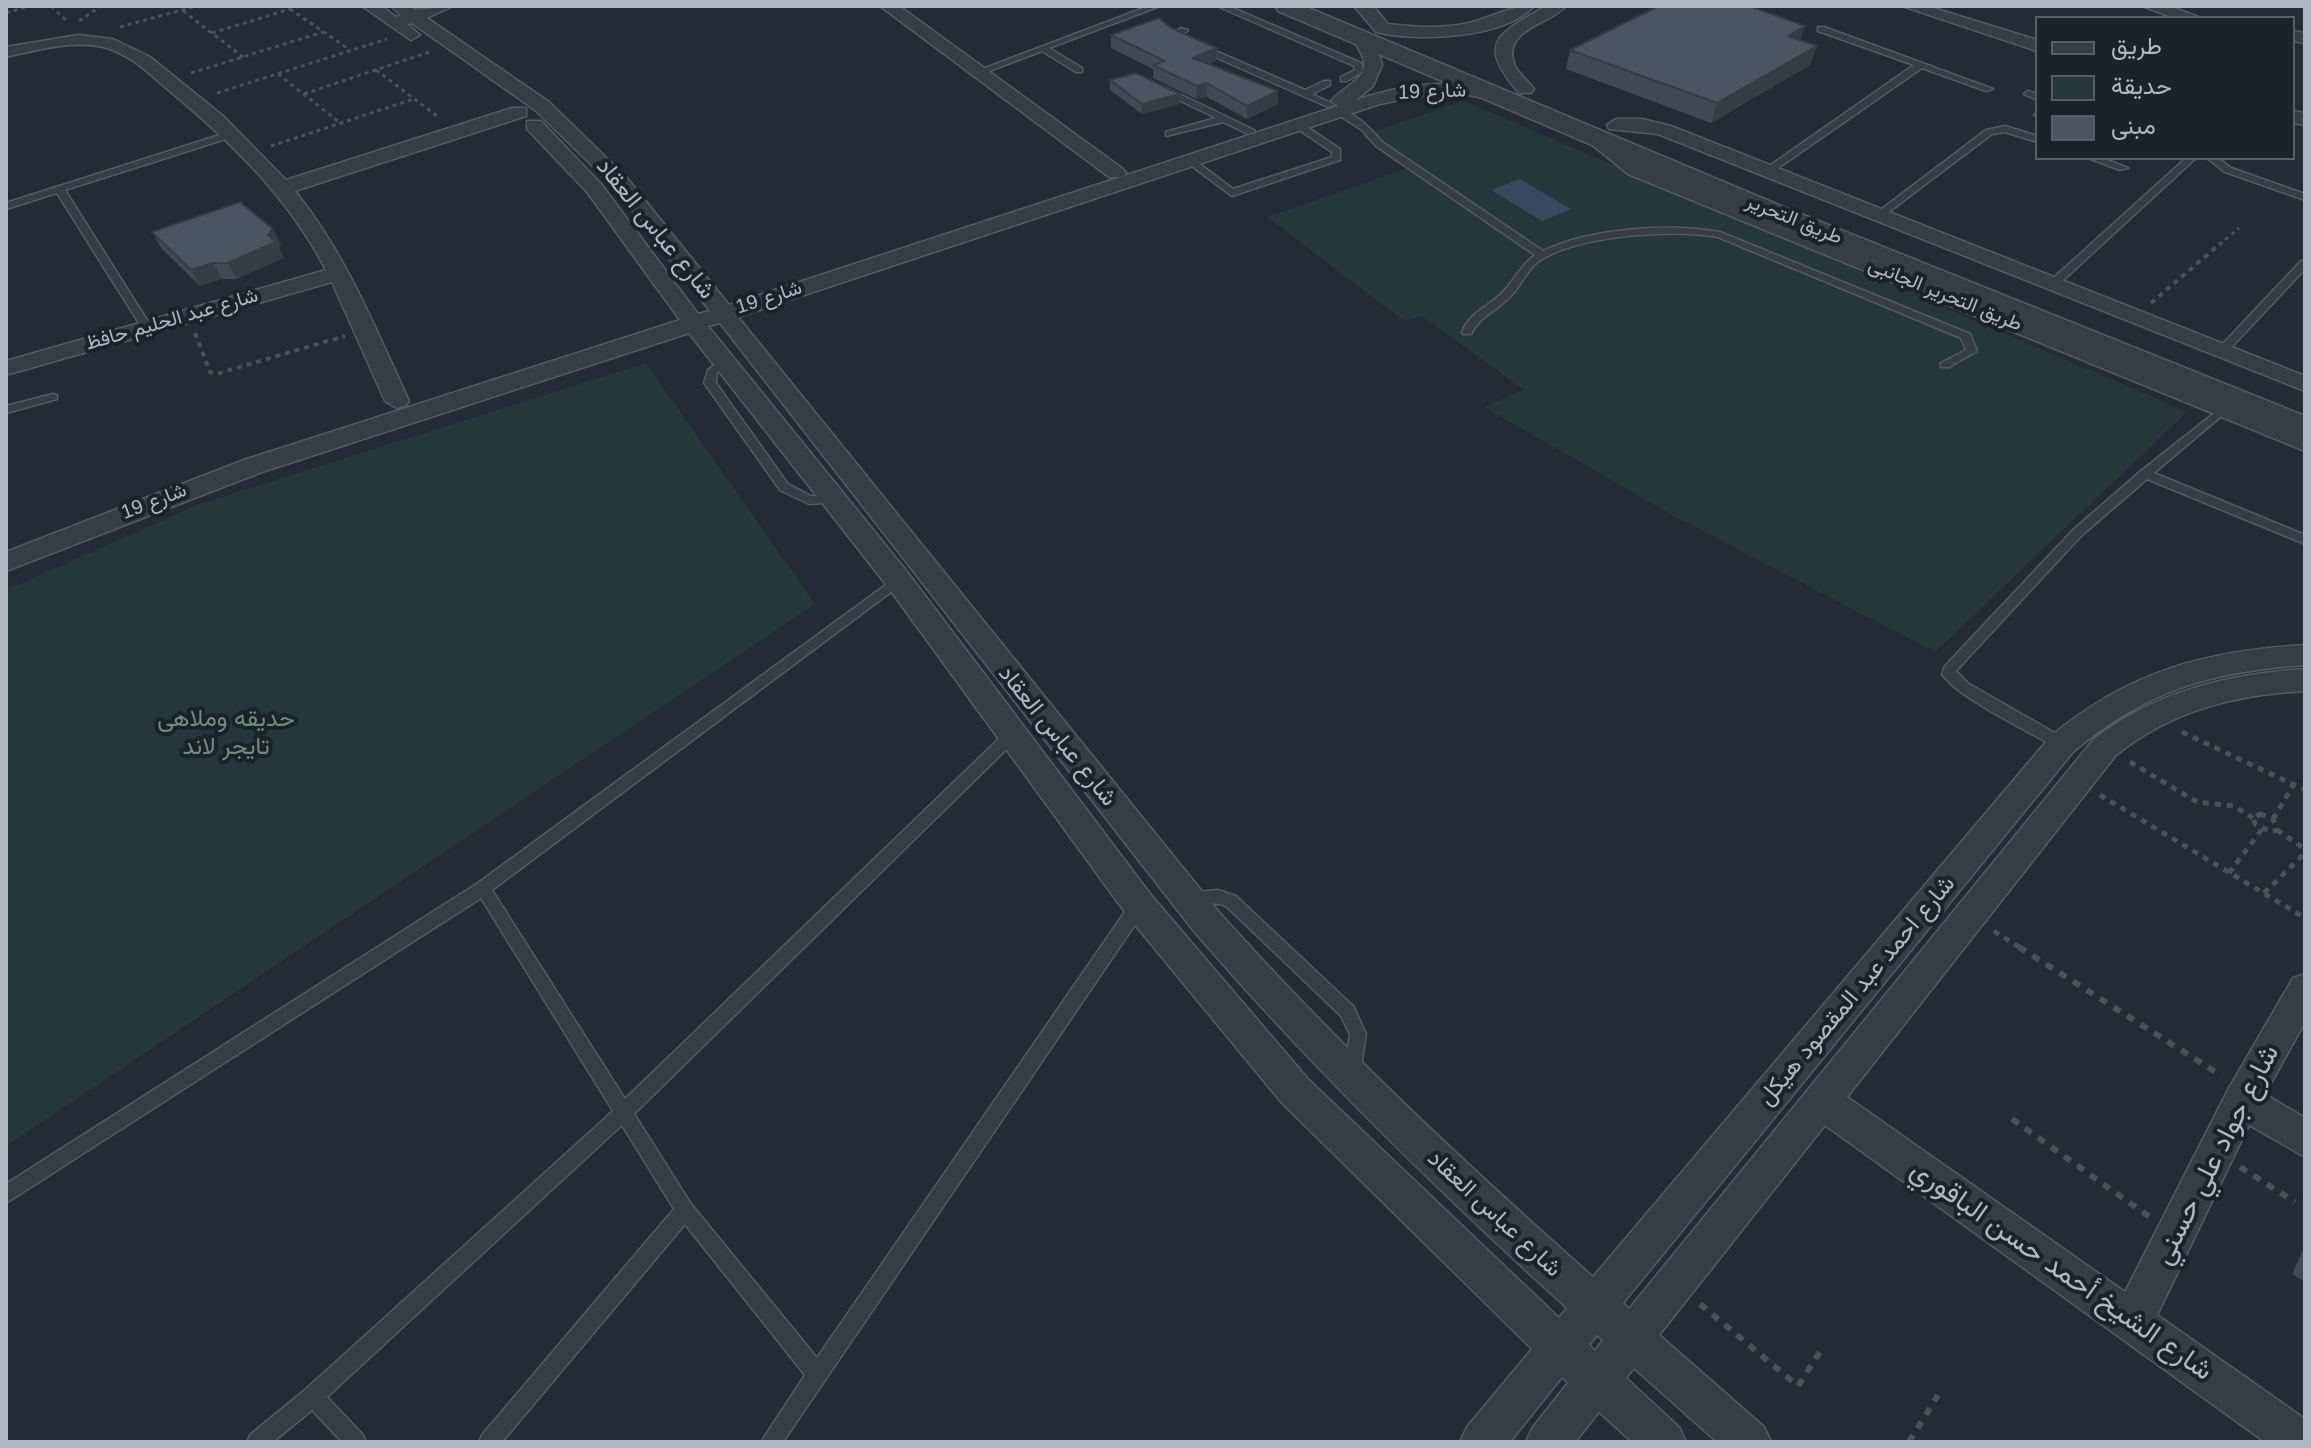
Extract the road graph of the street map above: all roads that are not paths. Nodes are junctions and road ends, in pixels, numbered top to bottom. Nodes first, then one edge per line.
1 (445, 6) edge
2 (888, 6) edge
3 (1133, 6) edge
4 (1156, 6) edge
5 (1221, 6) edge
6 (1286, 6) edge
7 (1328, 6) edge
8 (1362, 6) edge
9 (1526, 6) edge
10 (1558, 6) edge
11 (1910, 6) edge
12 (2145, 8) edge
13 (2183, 16) edge
14 (397, 17) edge
15 (1821, 29) dead end
16 (1184, 30) edge
17 (1454, 31) junction
18 (1371, 33) junction
19 (1507, 37) junction
20 (2035, 45) edge
21 (1043, 48) junction
22 (6, 52) edge
23 (1920, 65) junction
24 (977, 69) junction
25 (1079, 70) dead end
26 (1372, 76) junction
27 (1344, 79) dead end
28 (1154, 85) edge
29 (1525, 89) junction
30 (1989, 89) dead end
31 (1408, 90) junction
32 (1305, 94) junction
33 (1495, 94) junction
34 (1333, 100) junction
35 (519, 112) junction
36 (1223, 119) junction
37 (1296, 123) junction
38 (1604, 130) junction
39 (1251, 132) junction
40 (1169, 134) dead end
41 (229, 135) junction
42 (2035, 138) edge
43 (2099, 160) edge
44 (2189, 160) edge
45 (2215, 160) edge
46 (1190, 161) junction
47 (2123, 168) dead end
48 (1116, 173) junction
49 (1756, 183) junction
50 (283, 188) junction
51 (59, 189) junction
52 (2305, 197) edge
53 (6, 206) edge
54 (1833, 210) junction
55 (1879, 215) junction
56 (1810, 227) junction
57 (1542, 255) junction
58 (2305, 263) edge
59 (338, 273) junction
60 (2053, 284) junction
61 (718, 307) junction
62 (688, 316) junction
63 (147, 328) junction
64 (1467, 332) dead end
65 (2222, 351) junction
66 (1945, 365) dead end
67 (6, 368) edge
68 (2305, 384) edge
69 (53, 397) dead end
70 (397, 401) junction
71 (6, 410) edge
72 (2222, 410) junction
73 (2300, 426) edge
74 (2145, 474) junction
75 (2305, 540) edge
76 (6, 542) edge
77 (6, 562) edge
78 (898, 580) junction
79 (2305, 655) edge
80 (2305, 680) edge
81 (1014, 733) junction
82 (2062, 744) junction
83 (483, 888) junction
84 (1187, 898) junction
85 (1139, 905) junction
86 (2305, 989) edge
87 (1352, 1077) junction
88 (2244, 1096) junction
89 (1821, 1100) junction
90 (624, 1112) junction
91 (2305, 1139) edge
92 (6, 1194) edge
93 (685, 1210) junction
94 (1594, 1306) junction
95 (2132, 1321) junction
96 (1631, 1338) junction
97 (1559, 1346) junction
98 (818, 1375) junction
99 (1597, 1380) junction
100 (313, 1396) junction
101 (257, 1442) edge
102 (356, 1442) edge
103 (489, 1442) edge
104 (771, 1442) edge
105 (1482, 1442) edge
106 (1548, 1442) edge
107 (1664, 1442) edge
108 (1749, 1442) edge
109 (2301, 1442) edge

1 - 14 street
2 - 24 street
3 - 24 lane
4 - 21 lane
5 - 27 lane
6 - 18 street, طريق التحرير
7 - 18 street, طريق التحرير
8 - 18 street
9 - 17 street
10 - 19 street
11 - 20 street
12 - 13 street
14 - 35 street, شارع عباس العقاد
14 - 61 street, شارع عباس العقاد
15 - 23 lane
16 - 32 lane
17 - 18 street
17 - 19 street
18 - 26 street, شارع 19
18 - 29 street, طريق التحرير
18 - 33 street, طريق التحرير
19 - 29 street
21 - 24 lane
21 - 25 lane
22 - 41 street
23 - 30 lane
23 - 49 lane
24 - 48 street
26 - 31 street
26 - 34 street, شارع 19
28 - 36 lane
29 - 38 street, طريق التحرير
31 - 33 street, شارع 19
31 - 34 street, شارع 19
32 - 34 lane
32 - 34 lane
33 - 38 street, طريق التحرير
34 - 37 street, شارع 19
34 - 57 lane
35 - 50 street
35 - 62 street, شارع عباس العقاد
36 - 39 lane
36 - 40 lane
37 - 39 street, شارع 19
37 - 46 street, شارع 19
37 - 46 lane
38 - 49 street, طريق التحرير
38 - 49 street
38 - 72 street, طريق التحرير الجانبى
39 - 48 street, شارع 19
41 - 50 street
41 - 51 lane
42 - 55 lane
43 - 47 lane
44 - 60 lane
45 - 52 lane
46 - 61 street, شارع 19
48 - 61 street, شارع 19
49 - 54 street, طريق التحرير
49 - 55 street
49 - 56 street, طريق التحرير
50 - 59 street
51 - 53 lane
51 - 63 lane
54 - 56 street
54 - 73 street, طريق التحرير
55 - 60 street
56 - 73 street, طريق التحرير
57 - 64 lane
57 - 66 lane
58 - 65 lane
59 - 63 street, شارع عبد الحليم حافظ
59 - 70 street
60 - 65 street
61 - 62 street, شارع 19
61 - 84 street, شارع عباس العقاد
62 - 70 street, شارع 19
62 - 77 street, شارع 19
62 - 78 street, شارع عباس العقاد
63 - 67 street, شارع عبد الحليم حافظ
65 - 68 street
69 - 71 lane
70 - 76 street, شارع 19
72 - 73 street, طريق التحرير الجانبى
72 - 74 lane
74 - 75 lane
74 - 82 lane
78 - 81 street, شارع عباس العقاد
78 - 83 lane
79 - 82 street, شارع احمد عبد المقصود هيكل
80 - 89 street, شارع احمد عبد المقصود هيكل
81 - 85 street, شارع عباس العقاد
81 - 90 lane
82 - 94 street, شارع احمد عبد المقصود هيكل
83 - 90 lane
83 - 92 lane
84 - 87 street, شارع عباس العقاد
84 - 87 lane
85 - 97 street, شارع عباس العقاد
85 - 98 lane
86 - 88 street, شارع جواد علي حسني
87 - 94 street, شارع عباس العقاد
88 - 91 street
88 - 95 street, شارع جواد علي حسني
89 - 95 street, شارع الشيخ أحمد حسن الباقوري
89 - 96 street, شارع احمد عبد المقصود هيكل
90 - 93 lane
90 - 100 lane
93 - 98 lane
93 - 103 lane
94 - 96 street, شارع عباس العقاد
94 - 97 street, شارع احمد عبد المقصود هيكل
95 - 109 street, شارع الشيخ أحمد حسن الباقوري
96 - 99 street, شارع احمد عبد المقصود هيكل
96 - 108 street, شارع عباس العقاد
97 - 99 street, شارع عباس العقاد
97 - 105 street, شارع احمد عبد المقصود هيكل
98 - 104 lane
99 - 106 street, شارع احمد عبد المقصود هيكل
99 - 107 street, شارع عباس العقاد
100 - 101 lane
100 - 102 lane

